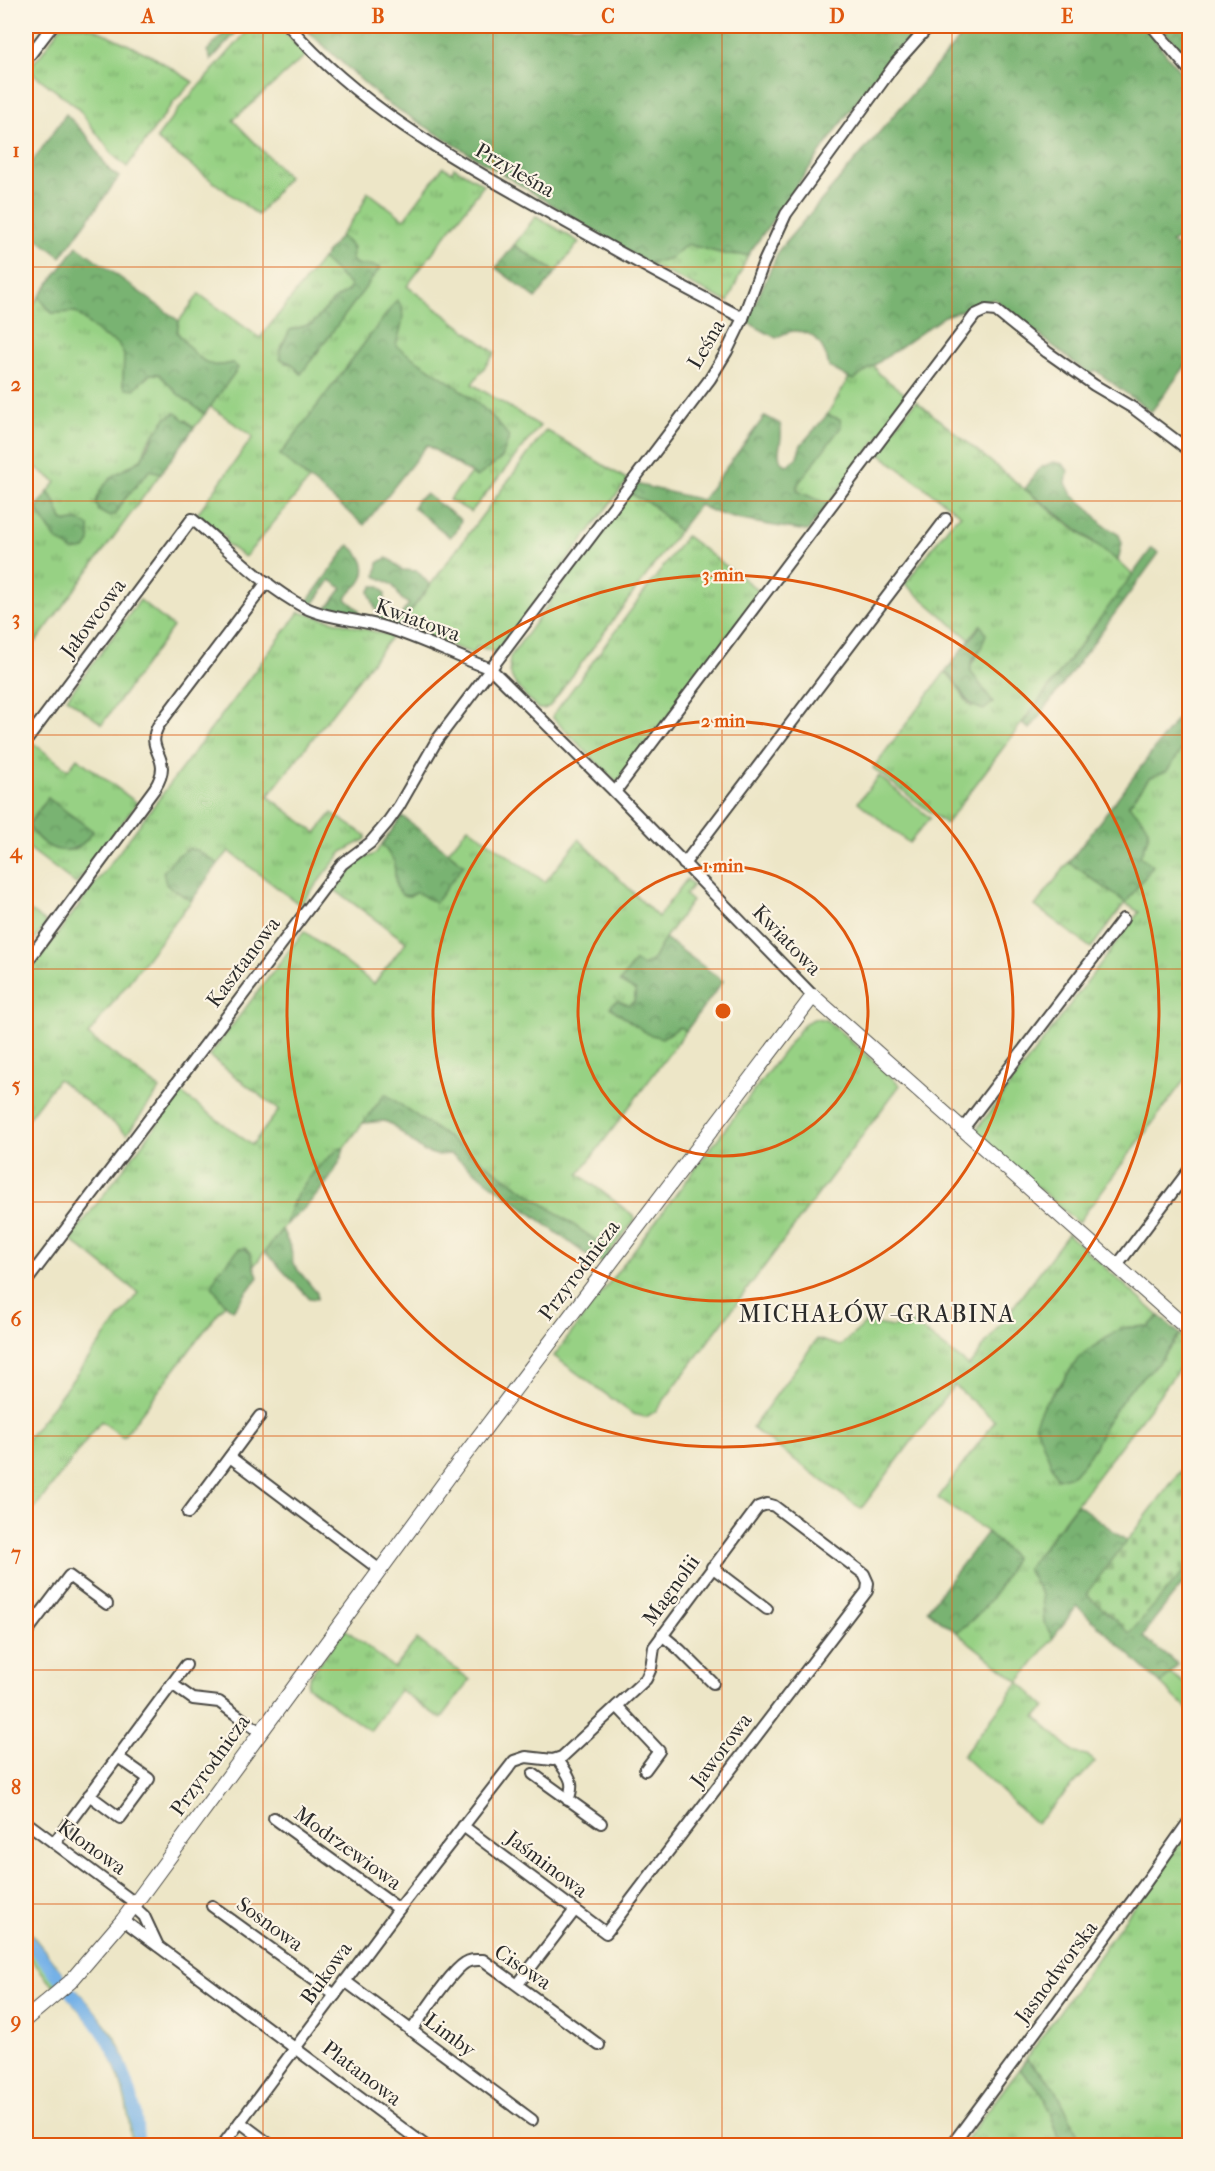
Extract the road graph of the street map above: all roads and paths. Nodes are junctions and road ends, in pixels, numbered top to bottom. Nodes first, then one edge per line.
1 (52, 26) edge
2 (289, 26) edge
3 (929, 26) edge
4 (1152, 26) edge
5 (26, 60) edge
6 (1190, 71) edge
7 (743, 318) junction
8 (1190, 452) edge
9 (192, 519) joint
10 (946, 519) dead end
11 (267, 582) junction
12 (491, 669) junction
13 (26, 741) edge
14 (615, 792) junction
15 (684, 864) junction
16 (1123, 919) dead end
17 (26, 963) edge
18 (813, 996) junction
19 (962, 1130) junction
20 (1190, 1169) edge
21 (1116, 1266) junction
22 (26, 1282) edge
23 (1190, 1331) edge
24 (260, 1416) dead end
25 (230, 1457) junction
26 (188, 1513) dead end
27 (712, 1567) junction
28 (380, 1570) junction
29 (867, 1591) joint
30 (107, 1604) dead end
31 (767, 1609) dead end
32 (26, 1633) edge
33 (662, 1635) junction
34 (186, 1665) dead end
35 (713, 1683) dead end
36 (172, 1684) junction
37 (617, 1706) junction
38 (261, 1732) junction
39 (118, 1757) junction
40 (558, 1760) junction
41 (645, 1770) dead end
42 (533, 1774) dead end
43 (89, 1795) junction
44 (568, 1800) junction
45 (274, 1818) dead end
46 (1190, 1820) edge
47 (26, 1822) edge
48 (601, 1823) dead end
49 (463, 1826) junction
50 (54, 1843) junction
51 (134, 1904) junction
52 (212, 1906) dead end
53 (399, 1909) junction
54 (575, 1910) junction
55 (123, 1920) junction
56 (606, 1934) joint
57 (158, 1946) junction
58 (345, 1981) junction
59 (518, 1984) junction
60 (335, 1995) junction
61 (26, 2019) edge
62 (411, 2031) junction
63 (599, 2045) dead end
64 (296, 2048) junction
65 (532, 2120) dead end
66 (240, 2122) junction
67 (222, 2145) edge
68 (272, 2145) edge
69 (426, 2145) edge
70 (951, 2145) edge

1 - 5 street
2 - 7 street, Przyleśna
3 - 7 street, Leśna
4 - 6 street
7 - 12 street, Leśna
8 - 14 street
9 - 11 street, Kwiatowa
9 - 13 street, Jałowcowa
10 - 15 street
11 - 12 street, Kwiatowa
11 - 17 street
12 - 14 street, Kwiatowa
12 - 22 street, Kasztanowa
14 - 15 street, Kwiatowa
15 - 18 street, Kwiatowa
16 - 19 street
18 - 19 street, Kwiatowa
18 - 28 street, Przyrodnicza
19 - 21 street, Kwiatowa
20 - 21 street
21 - 23 street, Kwiatowa
24 - 25 street
25 - 26 street
25 - 28 street
27 - 29 street, Magnolii
27 - 31 street
27 - 33 street, Magnolii
28 - 38 street, Przyrodnicza
29 - 56 street, Jaworowa
30 - 32 street
33 - 35 street
33 - 37 street, Magnolii
34 - 36 street
36 - 38 street
36 - 39 street
37 - 40 street, Magnolii
37 - 41 street
38 - 51 street, Przyrodnicza
39 - 43 street
39 - 43 street
40 - 44 street
40 - 49 street
42 - 44 street
43 - 50 street
44 - 48 street
45 - 53 street, Modrzewiowa
46 - 70 street, Jasnodworska
47 - 50 street, Klonowa
49 - 53 street, Bukowa
49 - 54 street, Jaśminowa
50 - 51 street, Klonowa
51 - 55 street, Przyrodnicza
51 - 57 street, Platanowa
52 - 60 street, Sosnowa
53 - 58 street, Bukowa
54 - 56 street, Jaśminowa
54 - 59 street
55 - 57 street, Platanowa
55 - 61 street, Przyrodnicza
57 - 64 street, Platanowa
58 - 60 street, Bukowa
58 - 62 street, Limby
59 - 62 street, Cisowa
59 - 63 street, Cisowa
60 - 64 street, Bukowa
62 - 65 street, Limby
64 - 66 street, Bukowa
64 - 69 street, Platanowa
66 - 67 street, Bukowa
66 - 68 street

